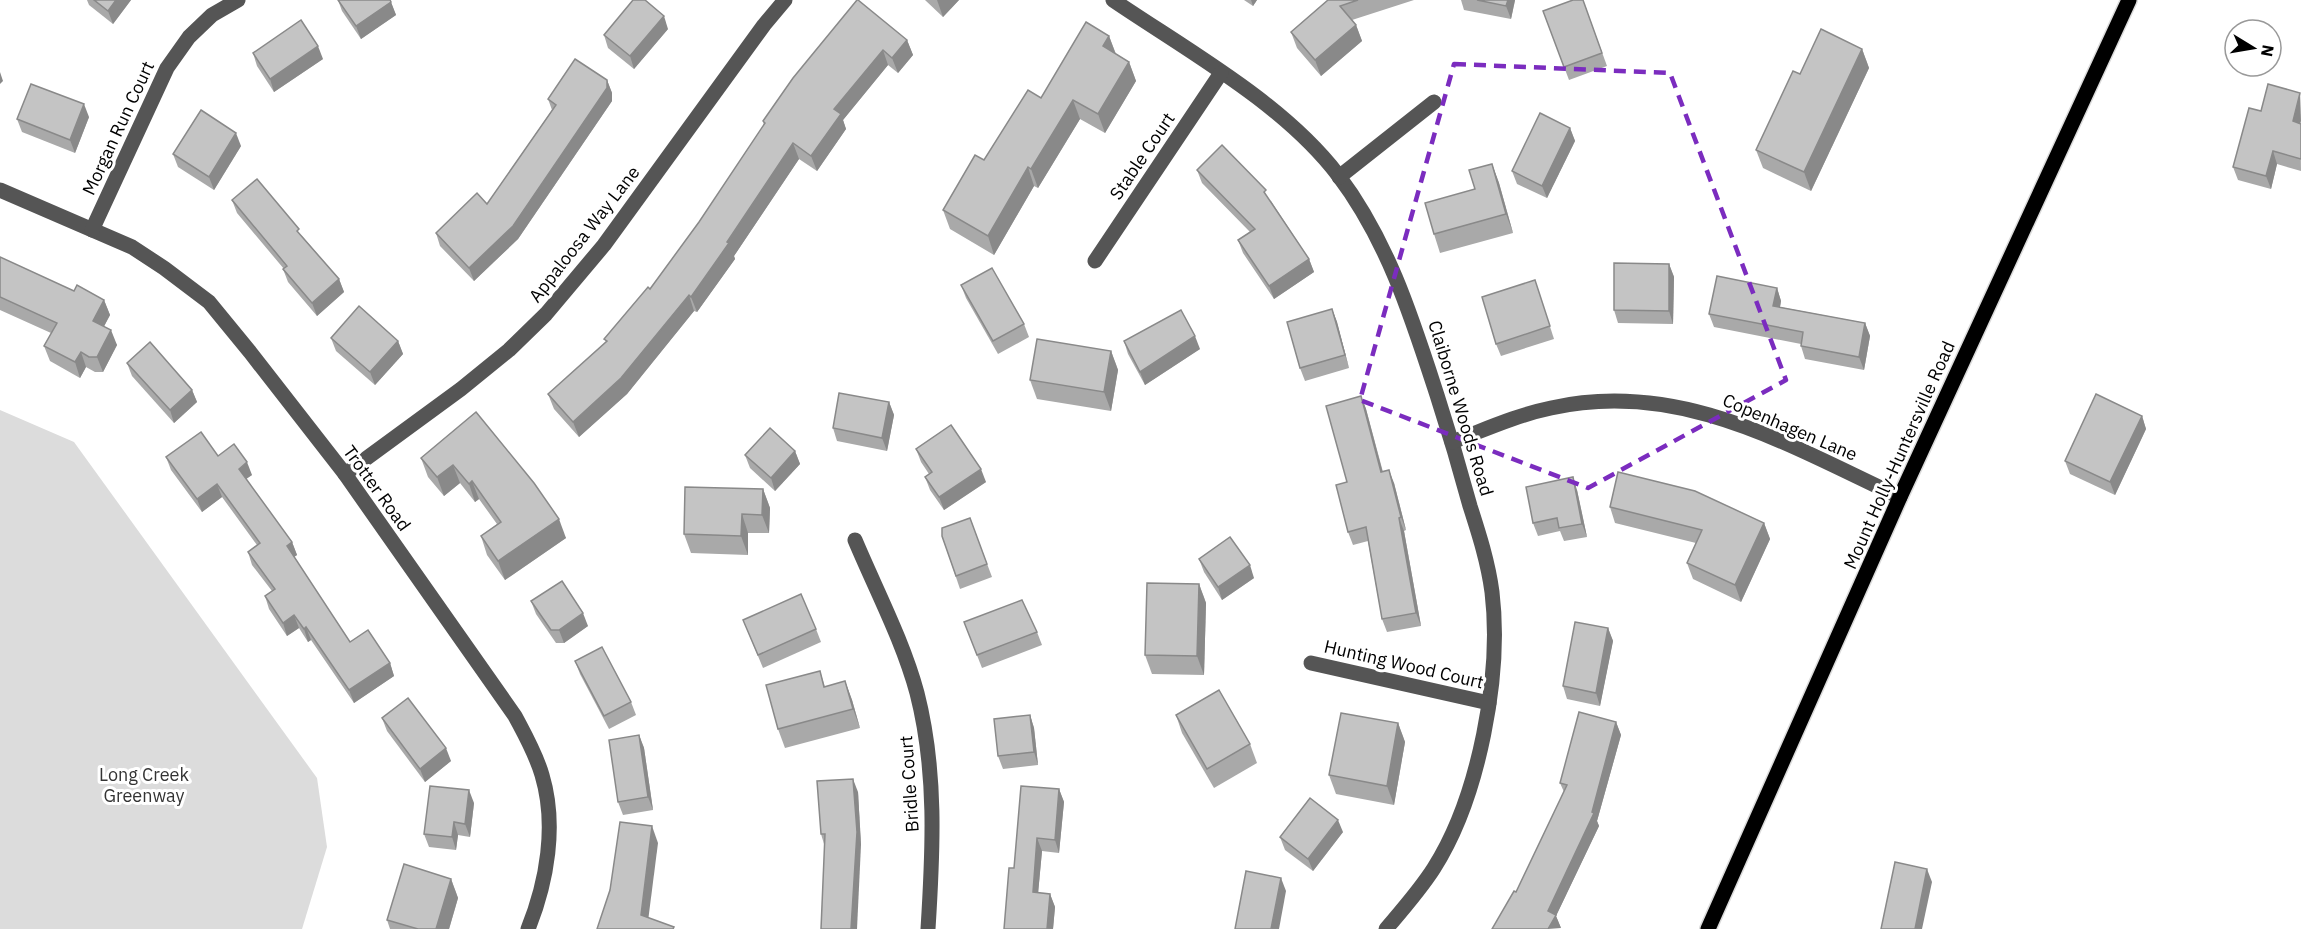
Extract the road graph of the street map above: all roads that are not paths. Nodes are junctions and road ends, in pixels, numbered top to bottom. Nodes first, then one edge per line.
1 (238, 0) edge
2 (784, 0) edge
3 (1113, 0) edge
4 (2129, 0) edge
5 (1221, 73) junction
6 (1434, 102) dead end
7 (1339, 177) junction
8 (0, 190) edge
9 (92, 230) junction
10 (1095, 261) dead end
11 (1452, 442) junction
12 (345, 474) junction
13 (1900, 497) junction
14 (855, 540) dead end
15 (1311, 663) dead end
16 (1489, 703) junction
17 (528, 929) edge
18 (928, 929) edge
19 (1386, 929) edge
20 (1708, 929) edge

1 - 9 street, Morgan Run Court
2 - 12 street, Appaloosa Way Lane
3 - 5 street, Claiborne Woods Road
4 - 13 main road, Mount Holly-Huntersville Road
5 - 7 street, Claiborne Woods Road
5 - 10 street, Stable Court
6 - 7 street
7 - 11 street, Claiborne Woods Road
8 - 9 street, Trotter Road
9 - 12 street, Trotter Road
11 - 13 street, Copenhagen Lane
11 - 16 street, Claiborne Woods Road
12 - 17 street, Trotter Road
13 - 20 main road, Mount Holly-Huntersville Road
14 - 18 street, Bridle Court
15 - 16 street, Hunting Wood Court
16 - 19 street, Claiborne Woods Road

